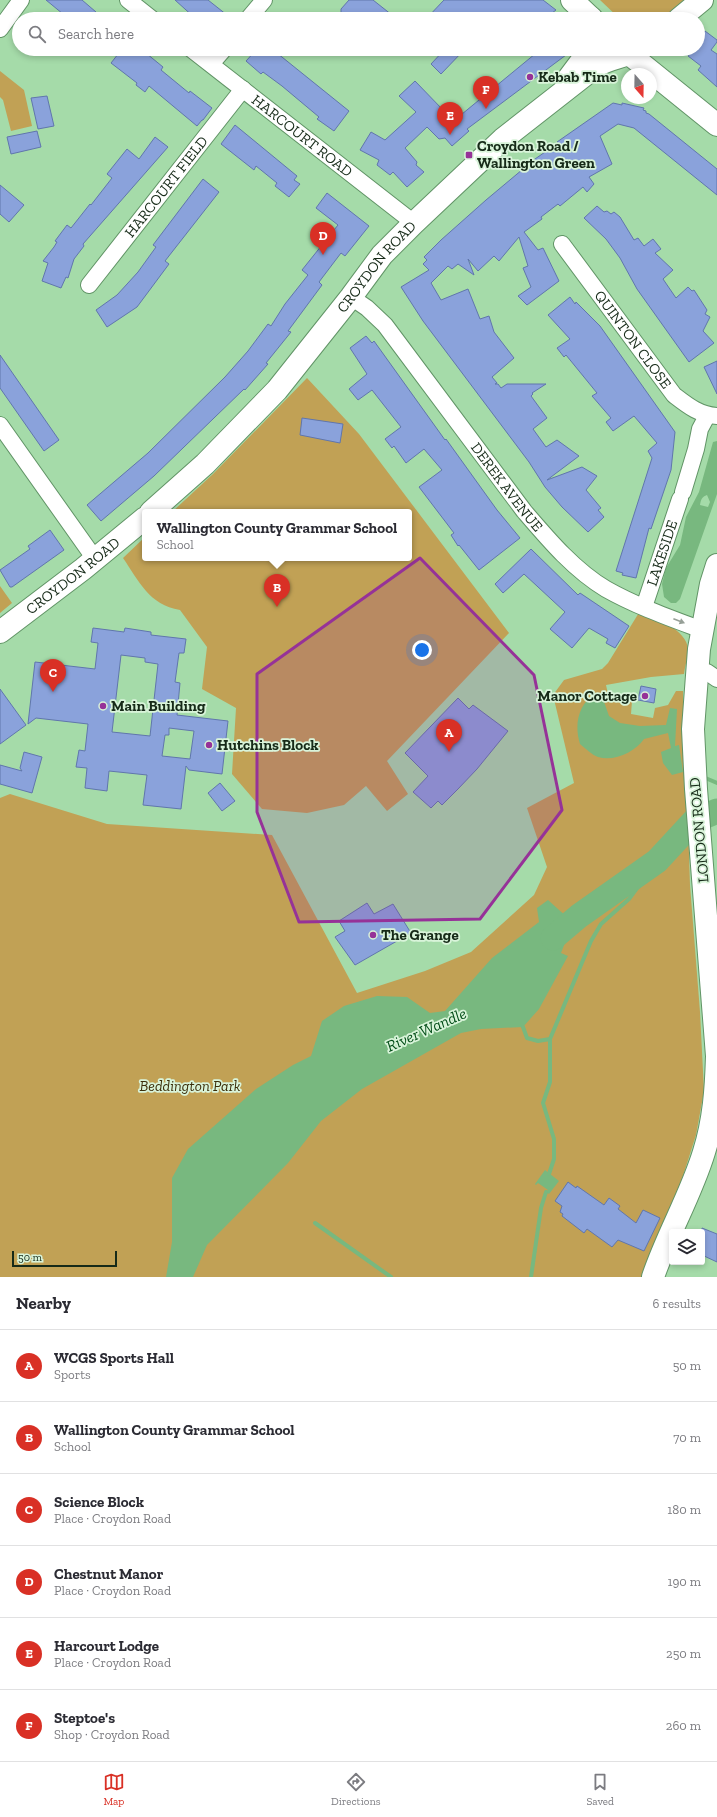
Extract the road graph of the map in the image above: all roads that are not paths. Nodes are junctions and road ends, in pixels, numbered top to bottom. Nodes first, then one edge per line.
1 (21, 0) edge
2 (128, 0) edge
3 (264, 0) edge
4 (572, 0) edge
5 (702, 0) edge
6 (12, 12) edge
7 (12, 12) edge
8 (143, 12) edge
9 (254, 12) edge
10 (584, 12) edge
11 (687, 12) edge
12 (0, 29) edge
13 (200, 56) edge
14 (218, 56) edge
15 (584, 56) edge
16 (617, 56) edge
17 (636, 56) edge
18 (211, 64) junction
19 (243, 89) junction
20 (563, 91) junction
21 (717, 125) edge
22 (414, 223) junction
23 (562, 244) dead end
24 (89, 285) dead end
25 (351, 297) junction
26 (712, 416) edge
27 (0, 425) edge
28 (155, 509) edge
29 (142, 520) edge
30 (95, 559) junction
31 (715, 578) edge
32 (650, 610) junction
33 (702, 630) junction
34 (0, 632) edge
35 (696, 670) junction
36 (717, 679) edge
37 (711, 900) edge
38 (715, 1007) edge
39 (714, 1122) edge
40 (653, 1277) edge

1 - 7 street
2 - 8 street
3 - 9 street
4 - 10 main road
5 - 11 main road
6 - 12 street
13 - 18 street, HARCOURT ROAD
14 - 18 street
15 - 20 main road
16 - 20 main road, CROYDON ROAD
17 - 21 main road
18 - 19 street, HARCOURT ROAD
19 - 22 street, HARCOURT ROAD
19 - 24 street, HARCOURT FIELD
20 - 22 main road, CROYDON ROAD
22 - 25 main road, CROYDON ROAD
23 - 26 street, QUINTON CLOSE
25 - 28 main road, CROYDON ROAD
25 - 32 street, DEREK AVENUE
26 - 32 street, LAKESIDE
27 - 30 street
29 - 30 main road, CROYDON ROAD
30 - 34 main road, CROYDON ROAD
31 - 33 main road, LONDON ROAD
32 -> 33 street, DEREK AVENUE
33 - 35 main road, LONDON ROAD
35 - 36 street
35 - 37 main road, LONDON ROAD
37 - 38 main road, LONDON ROAD
38 - 39 main road, LONDON ROAD
39 - 40 main road, LONDON ROAD

